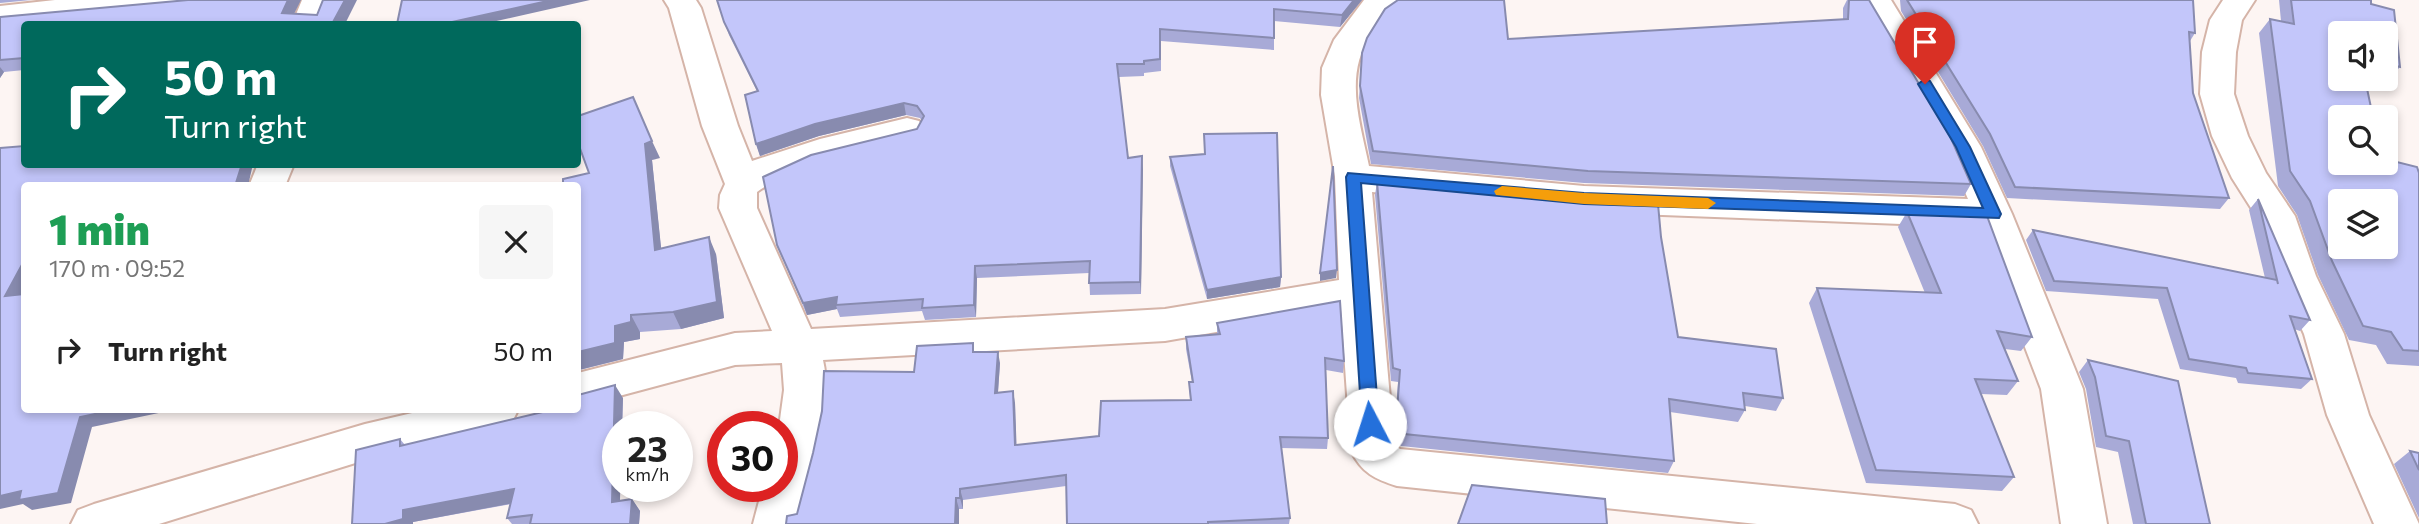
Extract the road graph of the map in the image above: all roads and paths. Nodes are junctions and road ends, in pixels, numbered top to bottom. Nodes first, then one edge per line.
1 (203, 0) edge
2 (318, 0) edge
3 (680, 0) edge
4 (1390, 0) edge
5 (1875, 0) edge
6 (2239, 0) edge
7 (0, 16) edge
8 (309, 21) edge
9 (907, 130) edge
10 (1353, 177) junction
11 (743, 184) junction
12 (1993, 214) junction
13 (1360, 292) junction
14 (799, 345) junction
15 (581, 389) edge
16 (485, 413) edge
17 (94, 524) edge
18 (776, 524) edge
19 (1955, 524) edge
20 (2084, 524) edge
21 (2397, 524) edge

1 - 7 street
2 - 8 street
3 - 11 street
4 - 10 street
5 - 12 street
6 - 21 street
9 - 11 street
10 - 12 street
10 - 13 street
11 - 14 street
12 - 20 street
13 - 14 street
13 - 19 street
14 - 15 street
14 - 18 street
16 - 17 street

